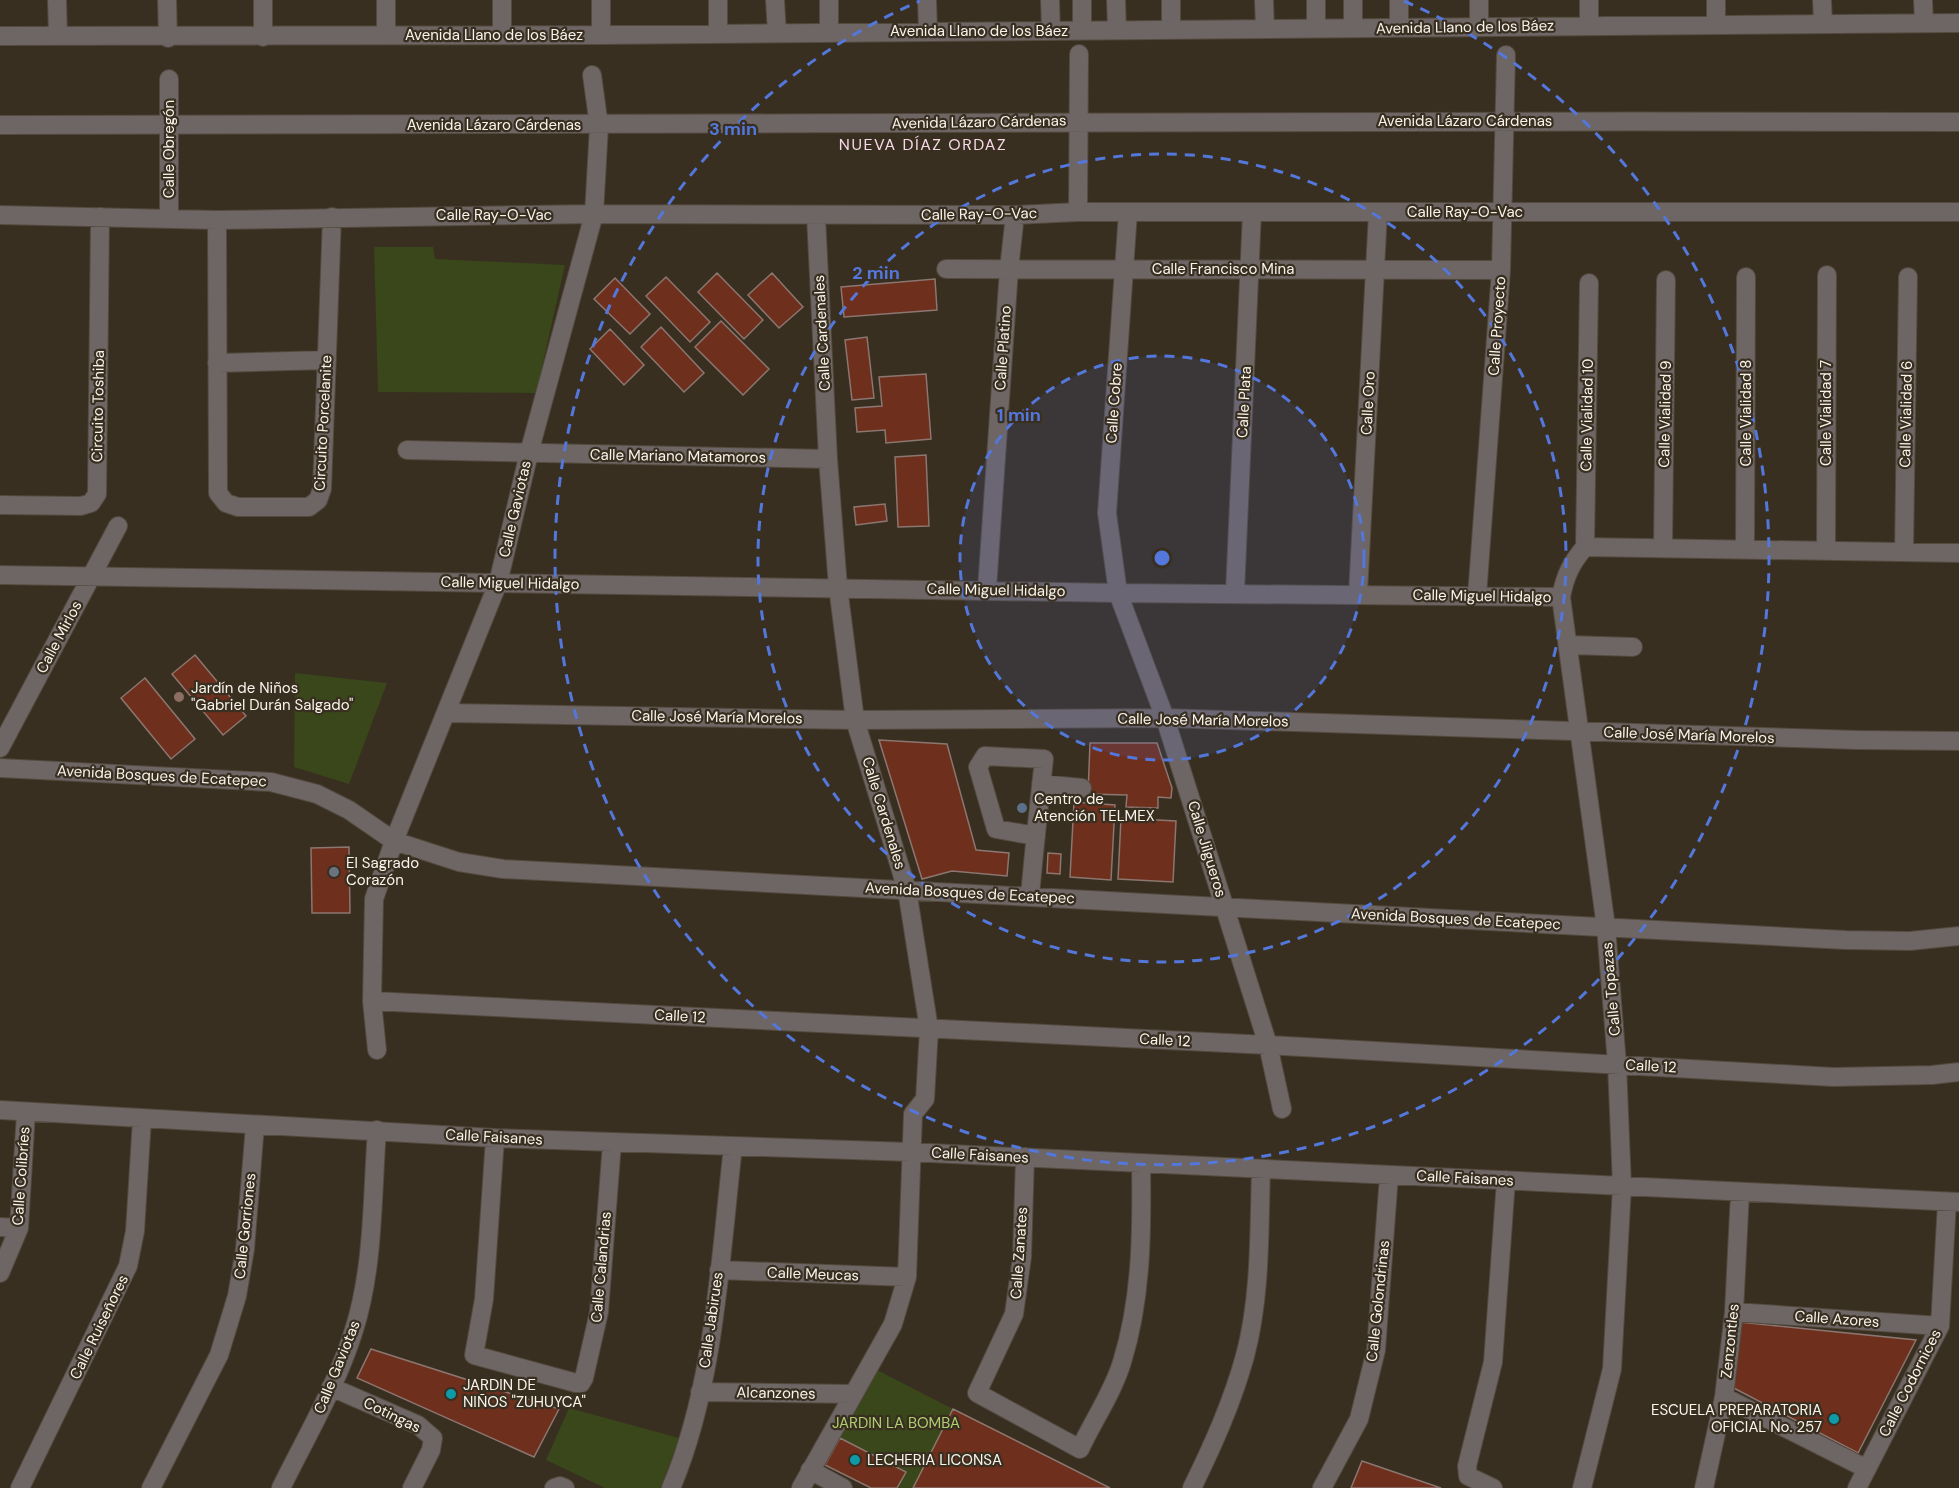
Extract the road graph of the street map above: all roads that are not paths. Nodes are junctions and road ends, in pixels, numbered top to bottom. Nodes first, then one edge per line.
1 (57, 0) edge
2 (167, 0) edge
3 (263, 0) edge
4 (386, 0) edge
5 (502, 0) edge
6 (601, 0) edge
7 (718, 0) edge
8 (775, 0) edge
9 (829, 0) edge
10 (927, 0) edge
11 (1050, 0) edge
12 (1082, 0) edge
13 (1116, 0) edge
14 (1171, 0) edge
15 (1264, 0) edge
16 (1316, 0) edge
17 (1353, 0) edge
18 (1399, 0) edge
19 (1479, 0) edge
20 (1589, 0) edge
21 (1716, 0) edge
22 (1822, 0) edge
23 (1923, 0) edge
24 (1924, 23) junction
25 (1959, 23) edge
26 (1823, 24) junction
27 (1716, 25) junction
28 (1589, 26) junction
29 (1479, 27) junction
30 (1316, 28) junction
31 (1353, 28) junction
32 (1399, 28) junction
33 (1171, 29) junction
34 (1265, 29) junction
35 (1051, 30) junction
36 (1117, 30) junction
37 (1082, 31) junction
38 (829, 32) junction
39 (928, 32) junction
40 (718, 33) junction
41 (777, 33) junction
42 (58, 35) junction
43 (386, 35) junction
44 (502, 35) junction
45 (601, 35) junction
46 (0, 36) edge
47 (263, 37) junction
48 (168, 38) junction
49 (1079, 54) dead end
50 (1506, 55) dead end
51 (592, 75) dead end
52 (169, 79) dead end
53 (1078, 121) junction
54 (1504, 121) junction
55 (1959, 122) edge
56 (0, 125) edge
57 (170, 125) junction
58 (599, 126) junction
59 (1503, 211) junction
60 (1078, 212) junction
61 (1128, 212) junction
62 (1252, 212) junction
63 (1378, 212) junction
64 (1959, 212) edge
65 (594, 214) junction
66 (0, 215) edge
67 (1015, 215) junction
68 (100, 216) junction
69 (816, 216) junction
70 (332, 217) junction
71 (169, 219) junction
72 (217, 220) junction
73 (946, 269) dead end
74 (1009, 269) junction
75 (1123, 269) junction
76 (1250, 269) junction
77 (1375, 270) junction
78 (1501, 270) junction
79 (1827, 275) dead end
80 (1746, 277) dead end
81 (1908, 277) dead end
82 (1666, 280) dead end
83 (1589, 283) dead end
84 (327, 360) junction
85 (217, 363) junction
86 (407, 450) dead end
87 (529, 453) junction
88 (828, 459) junction
89 (0, 505) edge
90 (118, 526) dead end
91 (1585, 547) junction
92 (1663, 548) junction
93 (1745, 550) junction
94 (1826, 551) junction
95 (1904, 552) junction
96 (1959, 553) edge
97 (0, 575) edge
98 (92, 576) junction
99 (498, 583) junction
100 (838, 587) junction
101 (987, 589) junction
102 (1235, 592) junction
103 (1118, 593) junction
104 (1358, 594) junction
105 (1477, 596) junction
106 (1561, 597) junction
107 (1569, 645) junction
108 (1634, 647) dead end
109 (447, 713) junction
110 (1166, 718) junction
111 (855, 720) junction
112 (1580, 732) junction
113 (1959, 741) edge
114 (0, 748) edge
115 (0, 768) edge
116 (1041, 784) junction
117 (1082, 788) dead end
118 (1036, 836) junction
119 (394, 841) junction
120 (907, 890) junction
121 (1030, 896) junction
122 (1225, 906) junction
123 (1606, 927) junction
124 (1959, 936) edge
125 (372, 1001) junction
126 (929, 1029) junction
127 (1268, 1045) junction
128 (377, 1050) dead end
129 (1617, 1064) junction
130 (1959, 1072) edge
131 (1282, 1109) dead end
132 (0, 1110) edge
133 (26, 1112) junction
134 (142, 1119) junction
135 (255, 1125) junction
136 (377, 1130) junction
137 (495, 1138) junction
138 (612, 1143) junction
139 (733, 1147) junction
140 (910, 1152) junction
141 (1025, 1157) junction
142 (1142, 1163) junction
143 (1261, 1169) junction
144 (1389, 1175) junction
145 (1506, 1180) junction
146 (1622, 1186) junction
147 (1740, 1192) junction
148 (1953, 1202) edge
149 (0, 1227) edge
150 (19, 1228) junction
151 (719, 1270) junction
152 (0, 1273) edge
153 (907, 1277) junction
154 (1734, 1312) junction
155 (1940, 1326) junction
156 (332, 1387) junction
157 (700, 1392) junction
158 (852, 1394) junction
159 (1724, 1397) junction
160 (1867, 1468) junction
161 (810, 1470) junction
162 (20, 1488) edge
163 (151, 1488) edge
164 (281, 1488) edge
165 (412, 1488) edge
166 (554, 1488) edge
167 (565, 1488) edge
168 (671, 1488) edge
169 (801, 1488) edge
170 (843, 1488) edge
171 (1192, 1488) edge
172 (1322, 1488) edge
173 (1493, 1488) edge
174 (1582, 1488) edge
175 (1704, 1488) edge
176 (1857, 1488) edge

1 - 42 street
2 - 48 street
3 - 47 street
4 - 43 street
5 - 44 street
6 - 45 street
7 - 40 street
8 - 41 street
9 - 38 street
10 - 39 street
11 - 35 street
12 - 37 street
13 - 36 street
14 - 33 street
15 - 34 street
16 - 30 street
17 - 31 street
18 - 32 street
19 - 29 street
20 - 28 street
21 - 27 street
22 - 26 street
23 - 24 street
24 - 25 street, Avenida Llano de los Báez
24 - 26 street, Avenida Llano de los Báez
26 - 27 street, Avenida Llano de los Báez
27 - 28 street, Avenida Llano de los Báez
28 - 29 street, Avenida Llano de los Báez
29 - 32 street, Avenida Llano de los Báez
30 - 31 street, Avenida Llano de los Báez
30 - 34 street, Avenida Llano de los Báez
31 - 32 street, Avenida Llano de los Báez
33 - 34 street, Avenida Llano de los Báez
33 - 36 street, Avenida Llano de los Báez
35 - 37 street, Avenida Llano de los Báez
35 - 39 street, Avenida Llano de los Báez
36 - 37 street, Avenida Llano de los Báez
38 - 39 street, Avenida Llano de los Báez
38 - 41 street, Avenida Llano de los Báez
40 - 41 street, Avenida Llano de los Báez
40 - 45 street, Avenida Llano de los Báez
42 - 46 street, Avenida Llano de los Báez
42 - 48 street, Avenida Llano de los Báez
43 - 44 street, Avenida Llano de los Báez
43 - 47 street, Avenida Llano de los Báez
44 - 45 street, Avenida Llano de los Báez
47 - 48 street, Avenida Llano de los Báez
49 - 53 street
50 - 54 street, Calle Proyecto
51 - 58 street, Calle Gaviotas
52 - 57 street, Calle Obregón
53 - 54 street, Avenida Lázaro Cárdenas
53 - 58 street, Avenida Lázaro Cárdenas
53 - 60 street
54 - 55 street, Avenida Lázaro Cárdenas
54 - 59 street, Calle Proyecto
56 - 57 street, Avenida Lázaro Cárdenas
57 - 58 street, Avenida Lázaro Cárdenas
57 - 71 street, Calle Obregón
58 - 65 street, Calle Gaviotas
59 - 63 street, Calle Ray-O-Vac
59 - 64 street, Calle Ray-O-Vac
59 - 78 street, Calle Proyecto
60 - 61 street, Calle Ray-O-Vac
60 - 67 street, Calle Ray-O-Vac
61 - 62 street, Calle Ray-O-Vac
61 - 75 street, Calle Cobre
62 - 63 street, Calle Ray-O-Vac
62 - 76 street, Calle Plata
63 - 77 street, Calle Oro
65 - 69 street, Calle Ray-O-Vac
65 - 70 street, Calle Ray-O-Vac
65 - 87 street, Calle Gaviotas
66 - 68 street, Calle Ray-O-Vac
67 - 69 street, Calle Ray-O-Vac
67 - 74 street, Calle Platino
68 - 71 street, Calle Ray-O-Vac
68 - 89 street, Circuito Toshiba
69 - 88 street, Calle Cardenales
70 - 72 street, Calle Ray-O-Vac
70 - 84 street, Circuito Porcelanite
71 - 72 street, Calle Ray-O-Vac
72 - 85 street, Circuito Porcelanite
73 - 74 street, Calle Francisco Mina
74 - 75 street, Calle Francisco Mina
74 - 101 street, Calle Platino
75 - 76 street, Calle Francisco Mina
75 - 103 street, Calle Cobre
76 - 77 street, Calle Francisco Mina
76 - 102 street, Calle Plata
77 - 78 street, Calle Francisco Mina
77 - 104 street, Calle Oro
78 - 105 street, Calle Proyecto
79 - 94 street, Calle Vialidad 7
80 - 93 street, Calle Vialidad 8
81 - 95 street, Calle Vialidad 6
82 - 92 street, Calle Vialidad 9
83 - 91 street, Calle Vialidad 10
84 - 85 street
84 - 85 street, Circuito Porcelanite
86 - 87 street, Calle Mariano Matamoros
87 - 88 street, Calle Mariano Matamoros
87 - 99 street, Calle Gaviotas
88 - 100 street, Calle Cardenales
90 - 98 street, Calle Mirlos
91 - 92 street
91 - 106 street, Calle Miguel Hidalgo
92 - 93 street
93 - 94 street
94 - 95 street
95 - 96 street
97 - 98 street, Calle Miguel Hidalgo
98 - 99 street, Calle Miguel Hidalgo
98 - 114 street, Calle Mirlos
99 - 100 street, Calle Miguel Hidalgo
99 - 109 street, Calle Gaviotas
100 - 101 street, Calle Miguel Hidalgo
100 - 111 street, Calle Cardenales
101 - 103 street, Calle Miguel Hidalgo
102 - 103 street, Calle Miguel Hidalgo
102 - 104 street, Calle Miguel Hidalgo
103 - 110 street, Calle Jilgueros
104 - 105 street, Calle Miguel Hidalgo
105 - 106 street, Calle Miguel Hidalgo
106 - 107 street, Calle Topazas
107 - 108 street
107 - 112 street, Calle Topazas
109 - 111 street, Calle José María Morelos
109 - 119 street, Calle Gaviotas
110 - 111 street, Calle José María Morelos
110 - 112 street, Calle José María Morelos
110 - 122 street, Calle Jilgueros
111 - 120 street, Calle Cardenales
112 - 113 street, Calle José María Morelos
112 - 123 street, Calle Topazas
115 - 119 street, Avenida Bosques de Ecatepec
116 - 117 street
116 - 118 street
116 - 118 street
118 - 121 street
119 - 120 street, Avenida Bosques de Ecatepec
119 - 125 street, Calle Gaviotas
120 - 121 street, Avenida Bosques de Ecatepec
120 - 126 street, Calle Cardenales
121 - 122 street, Avenida Bosques de Ecatepec
122 - 123 street, Avenida Bosques de Ecatepec
122 - 127 street, Calle Jilgueros
123 - 124 street, Avenida Bosques de Ecatepec
123 - 129 street, Calle Topazas
125 - 126 street, Calle 12
125 - 128 street, Calle Gaviotas
126 - 127 street, Calle 12
126 - 140 street, Calle Cardenales
127 - 129 street, Calle 12
127 - 131 street, Calle Jilgueros
129 - 130 street, Calle 12
129 - 146 street, Calle Topazas
132 - 133 street, Calle Faisanes
133 - 134 street, Calle Faisanes
133 - 150 street, Calle Colibríes
134 - 135 street, Calle Faisanes
134 - 162 street, Calle Ruiseñores
135 - 136 street, Calle Faisanes
135 - 163 street, Calle Gorriones
136 - 137 street, Calle Faisanes
136 - 156 street, Calle Gaviotas
137 - 138 street, Calle Faisanes
137 - 138 street, Calle Calandrias
138 - 139 street, Calle Faisanes
139 - 140 street, Calle Faisanes
139 - 151 street, Calle Jabirues
140 - 141 street, Calle Faisanes
140 - 153 street, Calle Cardenales
141 - 142 street, Calle Faisanes
141 - 142 street, Calle Zanates
142 - 143 street, Calle Faisanes
143 - 144 street, Calle Faisanes
143 - 171 street
144 - 145 street, Calle Faisanes
144 - 172 street, Calle Golondrinas
145 - 146 street, Calle Faisanes
145 - 173 street
146 - 147 street, Calle Faisanes
146 - 174 street, Calle Topazas
147 - 148 street, Calle Faisanes
147 - 154 street, Zenzontles
148 - 155 street, Calle Codornices
149 - 150 street
150 - 152 street, Calle Colibríes
151 - 153 street, Calle Meucas
151 - 157 street, Calle Jabirues
153 - 158 street, Calle Cardenales
154 - 155 street, Calle Azores
154 - 159 street, Zenzontles
155 - 160 street, Calle Codornices
156 - 164 street, Calle Gaviotas
156 - 165 street, Cotingas
157 - 158 street, Alcanzones
157 - 168 street, Calle Jabirues
158 - 161 street, Calle Cardenales
159 - 160 street
159 - 175 street, Zenzontles
160 - 176 street, Calle Codornices
161 - 169 street, Calle Cardenales
161 - 170 street
166 - 167 street

